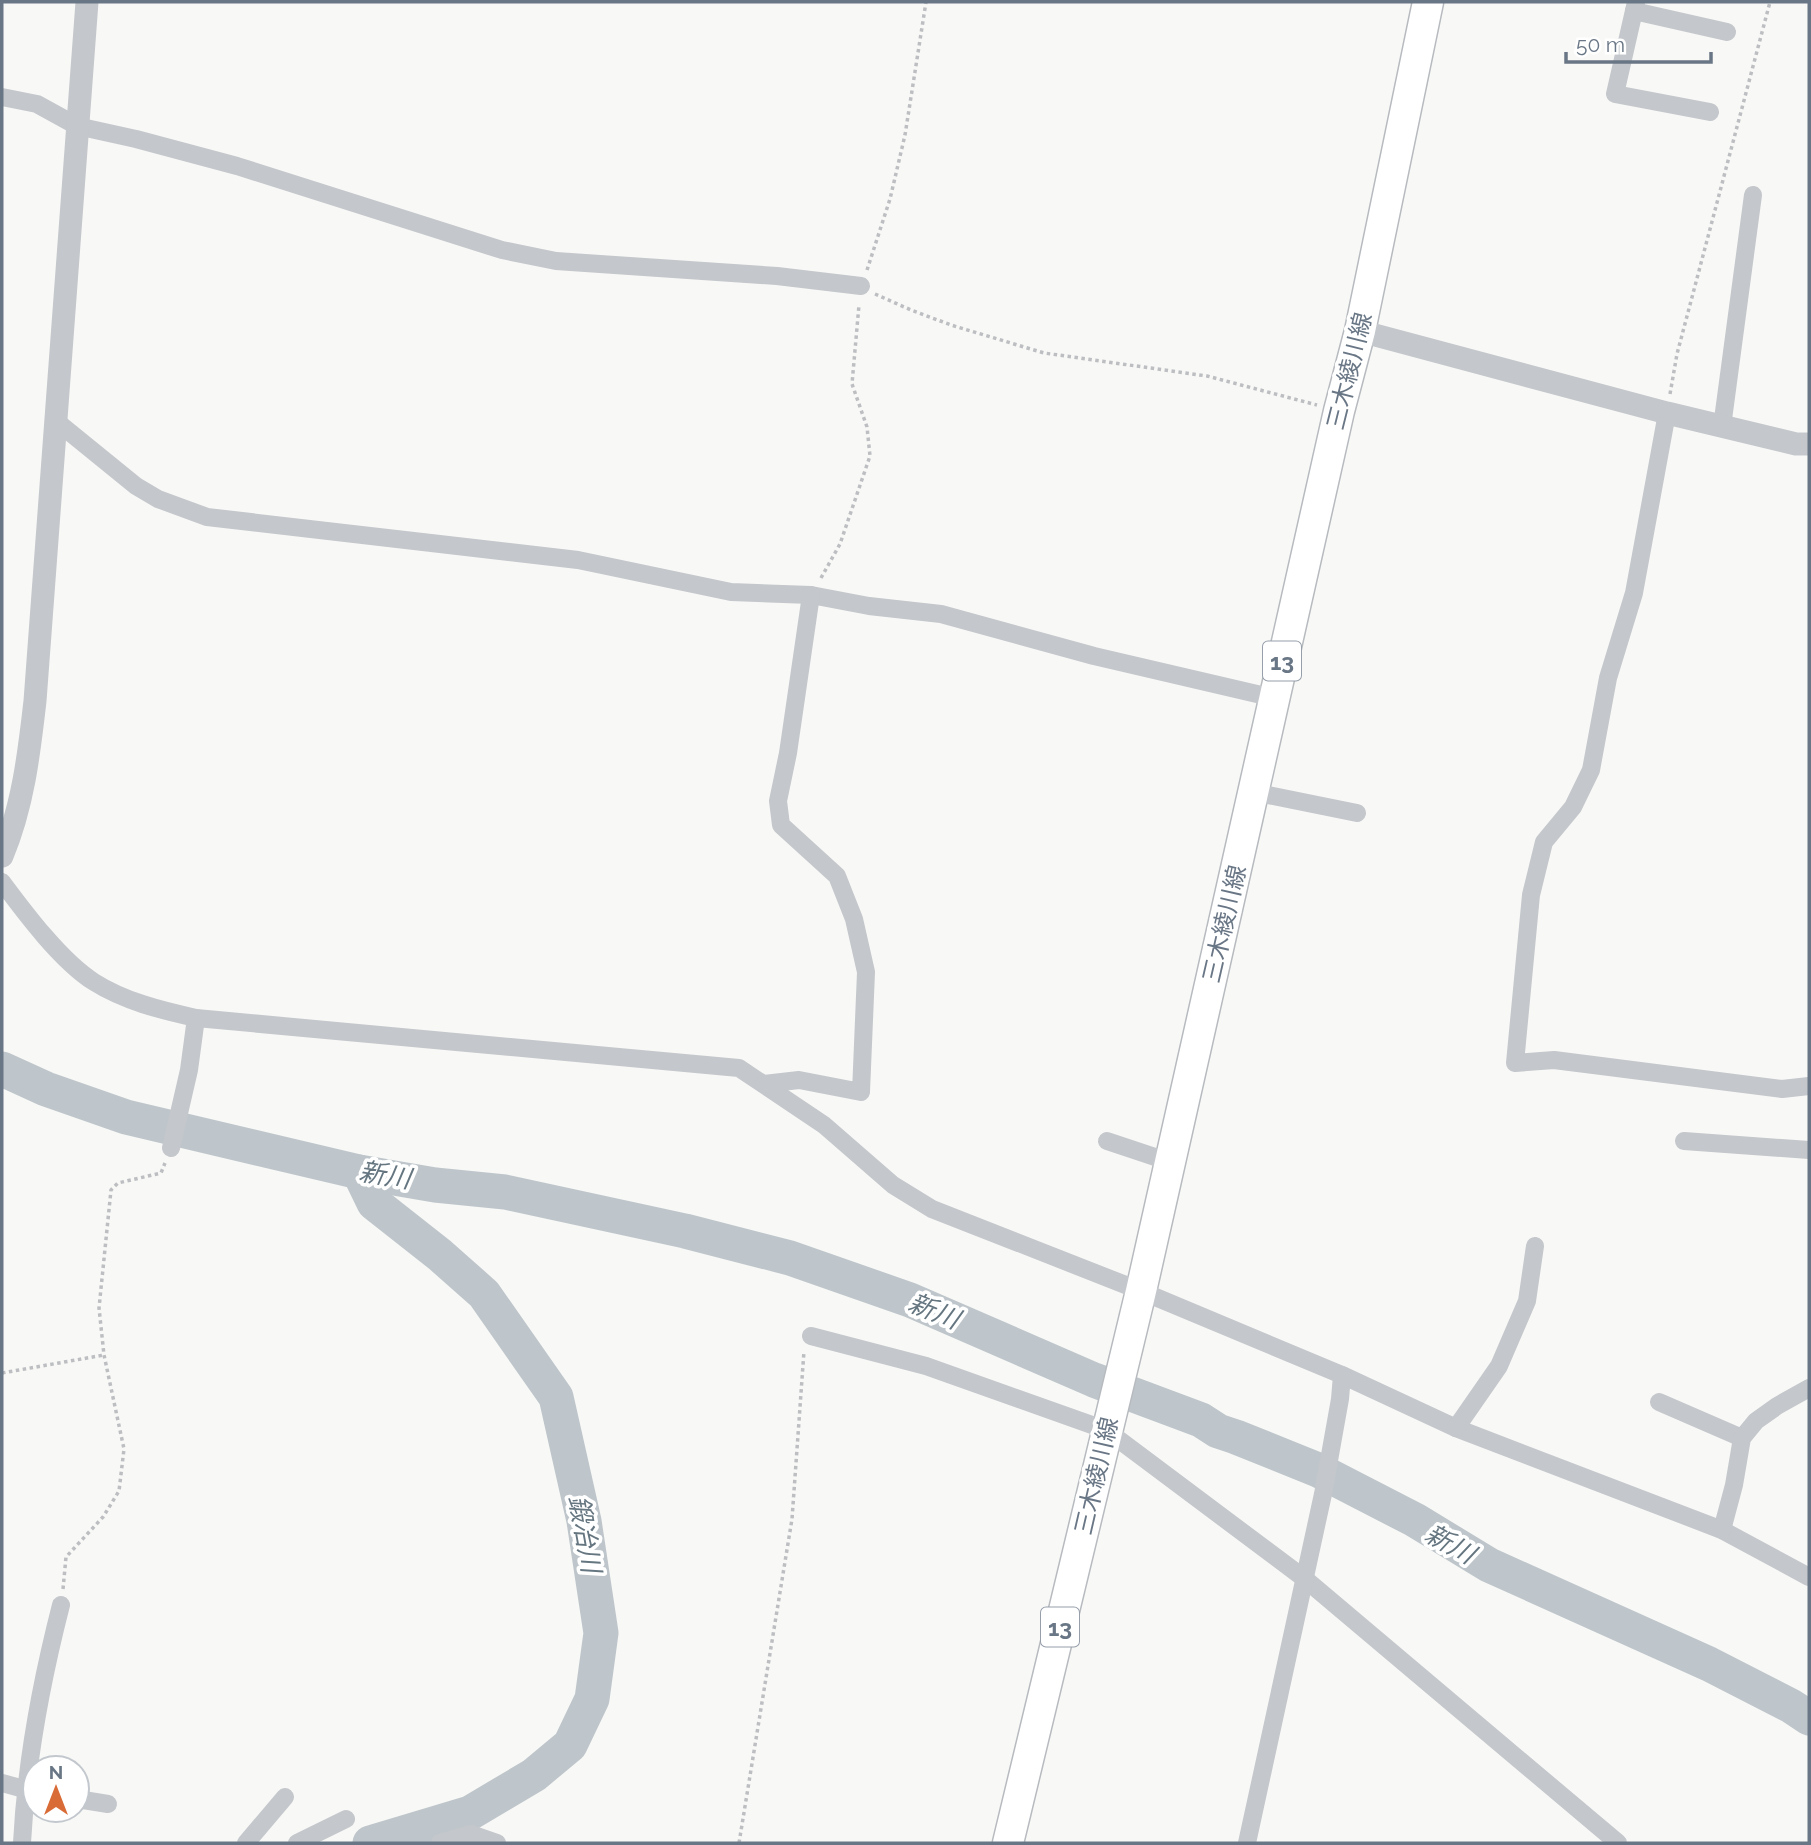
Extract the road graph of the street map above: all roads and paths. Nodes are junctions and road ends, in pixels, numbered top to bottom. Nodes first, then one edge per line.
1 (87, 2) edge
2 (926, 2) edge
3 (1428, 2) edge
4 (1770, 2) edge
5 (1635, 6) edge
6 (1727, 32) dead end
7 (2, 97) edge
8 (1710, 112) dead end
9 (77, 125) junction
10 (1753, 195) dead end
11 (861, 286) junction
12 (1360, 331) junction
13 (1339, 411) junction
14 (1667, 413) junction
15 (56, 421) junction
16 (1722, 427) junction
17 (1809, 444) edge
18 (811, 595) junction
19 (1274, 698) junction
20 (1253, 792) junction
21 (1357, 813) dead end
22 (2, 856) edge
23 (2, 881) edge
24 (196, 1018) junction
25 (764, 1084) junction
26 (1809, 1086) edge
27 (1107, 1141) dead end
28 (1684, 1141) dead end
29 (171, 1149) joint
30 (1809, 1150) edge
31 (1170, 1162) junction
32 (1535, 1246) dead end
33 (1141, 1291) junction
34 (811, 1336) joint
35 (104, 1355) junction
36 (2, 1373) edge
37 (1342, 1375) junction
38 (1809, 1388) edge
39 (1658, 1402) dead end
40 (1109, 1421) junction
41 (1456, 1428) junction
42 (1742, 1438) junction
43 (1722, 1530) junction
44 (1809, 1577) edge
45 (1305, 1578) junction
46 (61, 1605) joint
47 (35, 1754) edge
48 (2, 1783) edge
49 (21, 1788) edge
50 (285, 1797) dead end
51 (91, 1801) edge
52 (108, 1804) dead end
53 (346, 1819) dead end
54 (25, 1824) edge
55 (22, 1843) edge
56 (246, 1843) edge
57 (297, 1843) edge
58 (440, 1843) edge
59 (498, 1843) edge
60 (739, 1843) edge
61 (1008, 1843) edge
62 (1247, 1843) edge
63 (1618, 1843) edge

1 - 9 street
2 - 11 path
3 - 12 main road, 三木綾川線 / 13
4 - 14 path
5 - 6 street
5 - 8 street
7 - 9 street
9 - 11 street
9 - 15 street
10 - 16 street
11 - 13 path
11 - 18 path
12 - 13 main road, 三木綾川線 / 13
12 - 14 street
13 - 19 main road, 三木綾川線 / 13
14 - 16 street
14 - 26 street
15 - 18 street
15 - 22 street
16 - 17 street
18 - 19 street
18 - 25 street
19 - 20 main road, 三木綾川線 / 13
20 - 21 street
20 - 31 main road, 三木綾川線 / 13
23 - 24 street
24 - 25 street
24 - 29 street
25 - 33 street
27 - 31 street
28 - 30 street
29 - 35 path
31 - 33 main road, 三木綾川線 / 13
32 - 41 street
33 - 37 street
33 - 40 main road, 三木綾川線 / 13
34 - 40 street
34 - 60 path
35 - 36 path
35 - 46 path
37 - 41 street
37 - 45 street
38 - 42 street
39 - 42 street
40 - 45 street
40 - 61 main road, 三木綾川線 / 13
41 - 43 street
42 - 43 street
43 - 44 street
45 - 62 street
45 - 63 street
46 - 47 street
48 - 49 street
50 - 56 street
51 - 52 street
53 - 57 street
54 - 55 street
58 - 59 street

